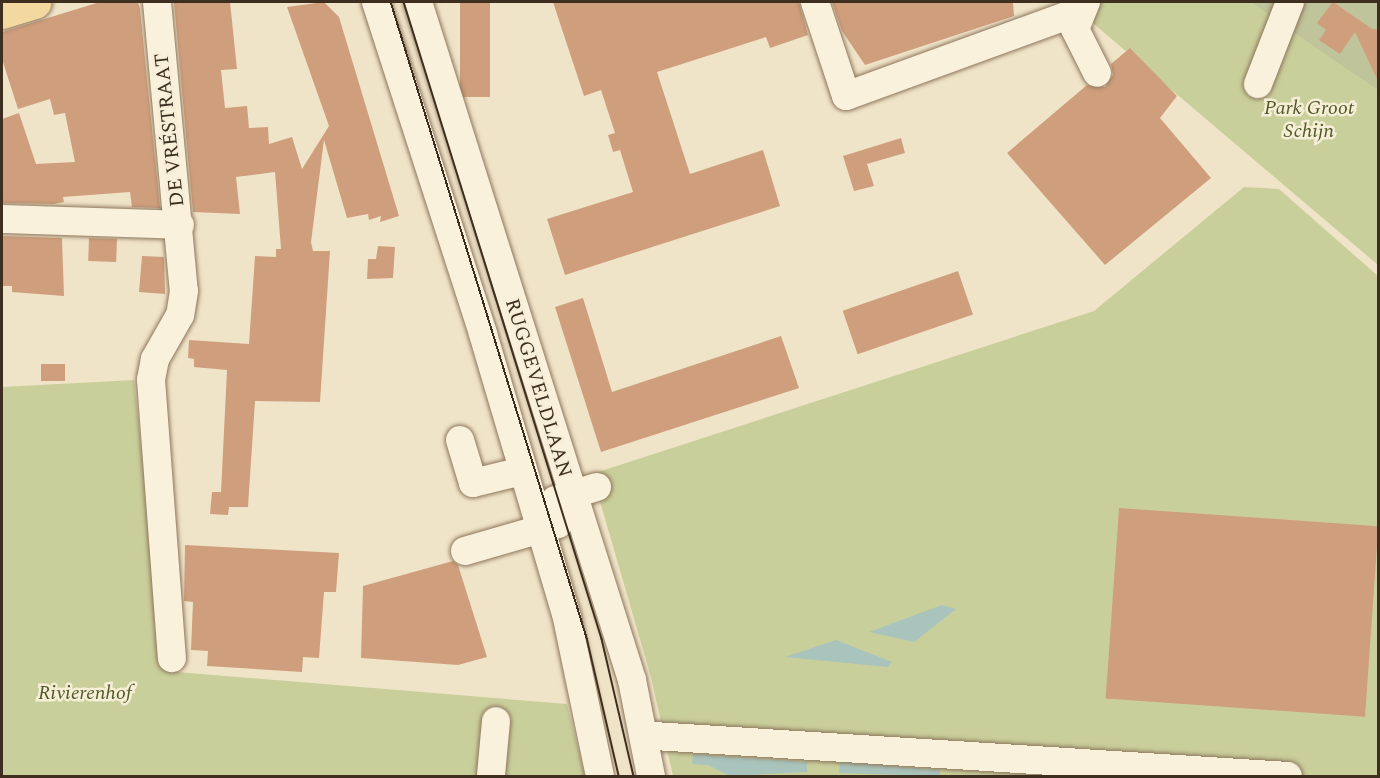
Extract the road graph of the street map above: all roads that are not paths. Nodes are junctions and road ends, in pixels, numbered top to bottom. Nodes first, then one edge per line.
1 (34, 2) edge
2 (157, 2) edge
3 (376, 2) edge
4 (418, 2) edge
5 (815, 2) edge
6 (1290, 2) edge
7 (1083, 6) edge
8 (2, 12) edge
9 (1096, 74) dead end
10 (1258, 84) dead end
11 (2, 219) edge
12 (180, 225) junction
13 (460, 440) dead end
14 (522, 471) junction
15 (582, 500) junction
16 (536, 518) junction
17 (465, 551) dead end
18 (172, 658) dead end
19 (496, 721) dead end
20 (654, 736) dead end
21 (491, 775) edge
22 (600, 777) edge
23 (651, 777) edge
24 (1288, 777) edge

1 - 8 main road
2 - 12 street, DE VRÉSTRAAT
3 - 14 street, RUGGEVELDLAAN
4 - 15 street, RUGGEVELDLAAN
5 - 7 street
6 - 10 street
7 - 9 street
11 - 12 street, DE VRÉSTRAAT
12 - 18 street
13 - 14 street
14 - 16 street, RUGGEVELDLAAN
15 - 16 street
15 - 23 street, RUGGEVELDLAAN
16 - 17 street
16 - 22 street, RUGGEVELDLAAN
19 - 21 street
20 - 24 street

